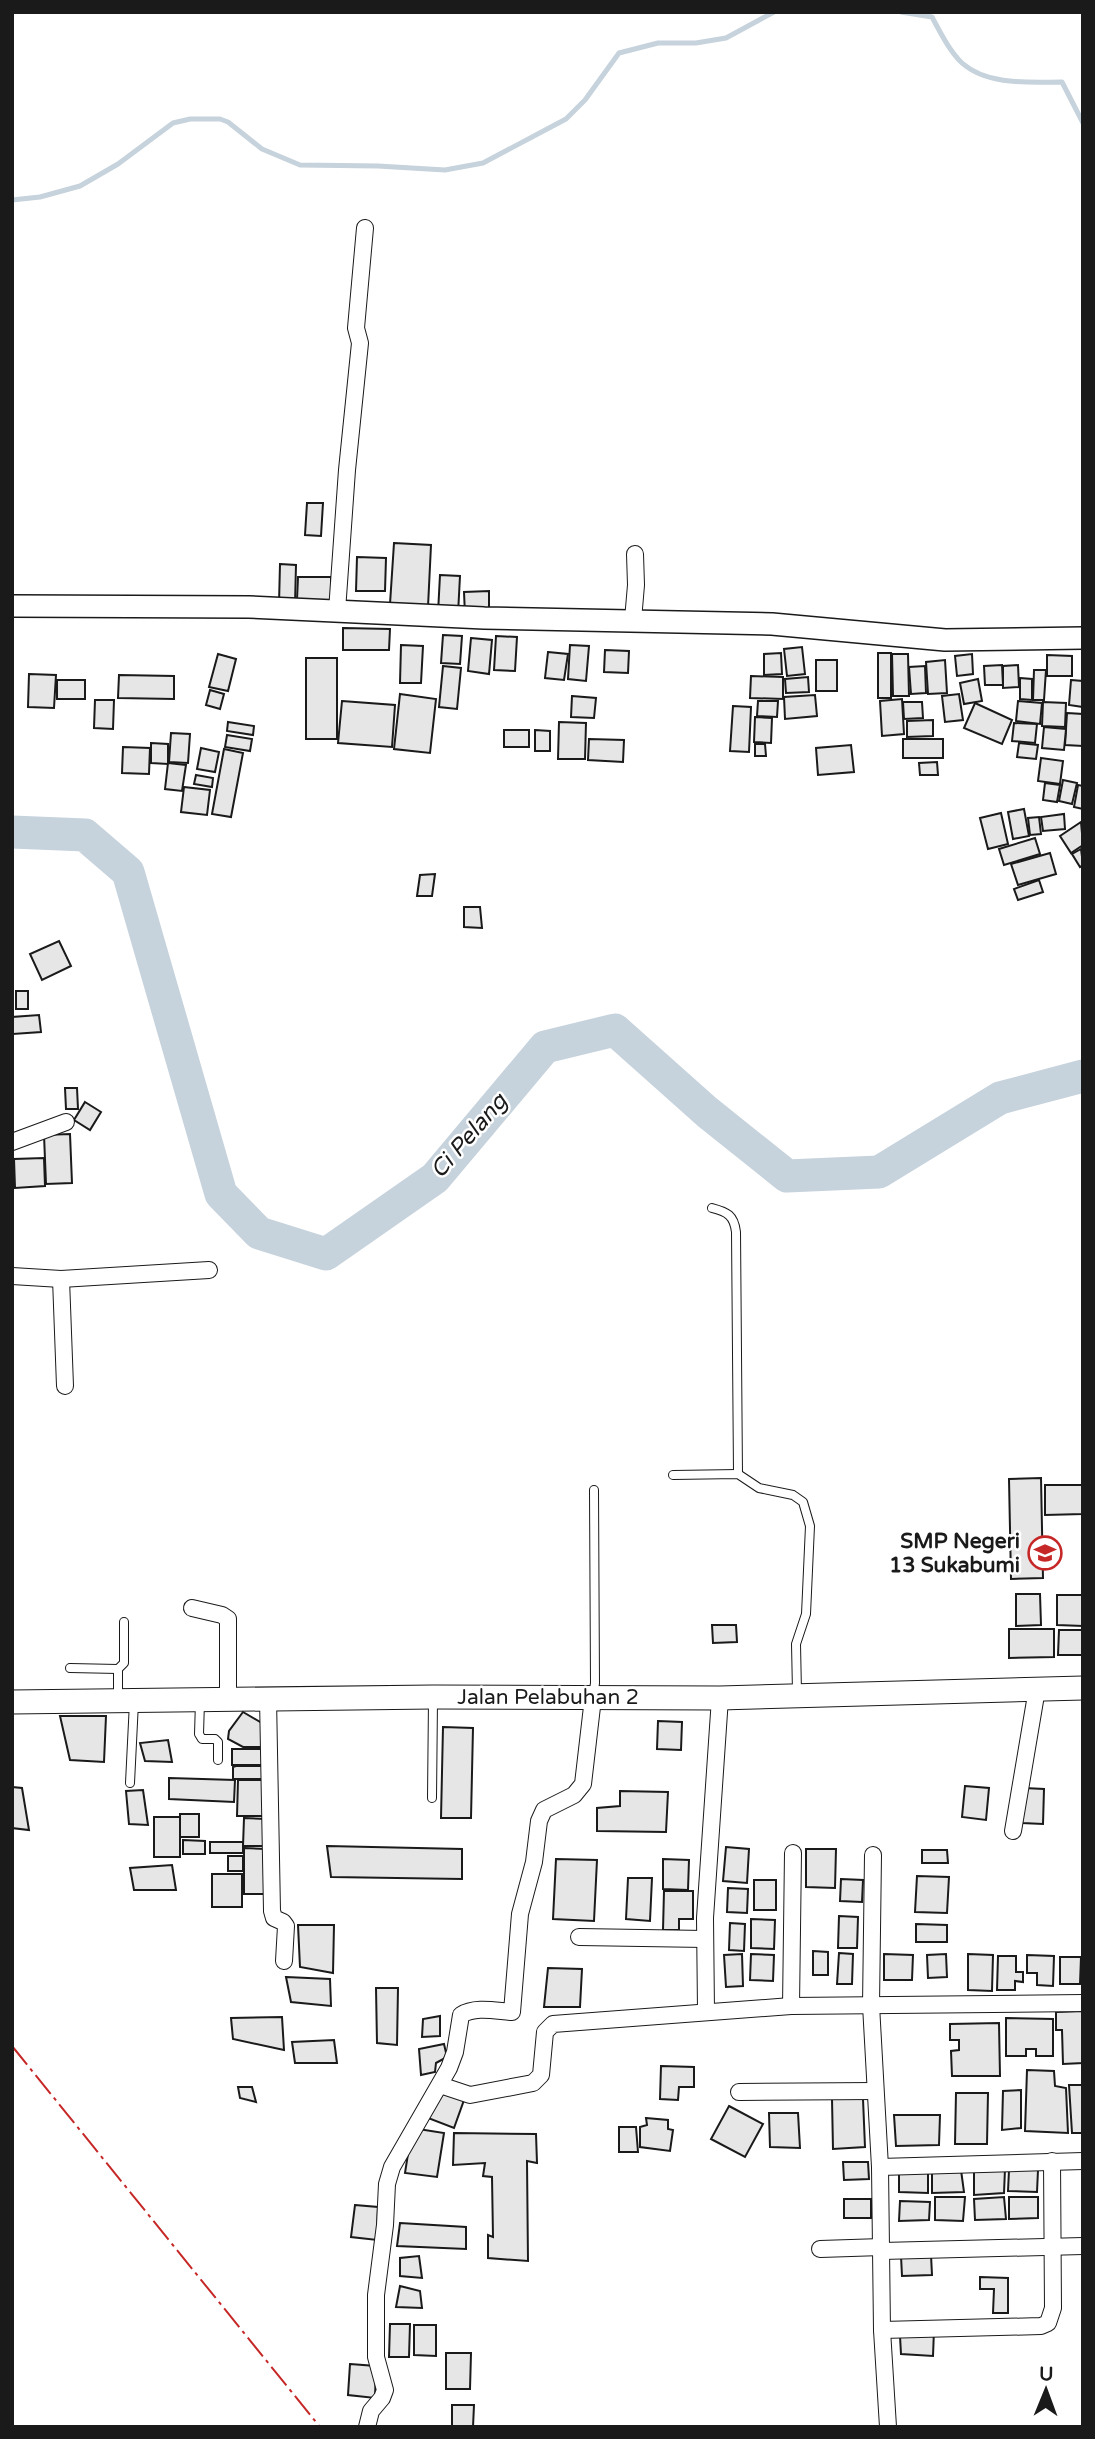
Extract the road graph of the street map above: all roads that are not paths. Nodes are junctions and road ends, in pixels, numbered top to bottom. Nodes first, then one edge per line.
1 (366, 228) dead end
2 (635, 554) dead end
3 (12, 606) edge
4 (337, 611) junction
5 (633, 620) junction
6 (1083, 638) edge
7 (66, 1122) dead end
8 (12, 1142) edge
9 (712, 1208) dead end
10 (209, 1270) dead end
11 (12, 1276) edge
12 (61, 1279) junction
13 (65, 1386) dead end
14 (673, 1475) dead end
15 (738, 1475) junction
16 (594, 1490) dead end
17 (192, 1608) dead end
18 (124, 1622) dead end
19 (70, 1668) dead end
20 (118, 1668) junction
21 (1083, 1688) edge
22 (1037, 1689) junction
23 (797, 1696) junction
24 (433, 1697) junction
25 (200, 1698) junction
26 (228, 1698) junction
27 (268, 1698) junction
28 (593, 1698) junction
29 (720, 1698) junction
30 (126, 1699) junction
31 (12, 1702) edge
32 (218, 1760) dead end
33 (130, 1783) dead end
34 (432, 1798) dead end
35 (1013, 1830) dead end
36 (793, 1853) dead end
37 (873, 1855) dead end
38 (579, 1937) dead end
39 (705, 1939) junction
40 (284, 1961) dead end
41 (1083, 2003) edge
42 (872, 2005) junction
43 (791, 2006) junction
44 (706, 2011) junction
45 (440, 2085) junction
46 (875, 2091) junction
47 (739, 2092) dead end
48 (1052, 2161) junction
49 (1083, 2161) edge
50 (880, 2167) junction
51 (1053, 2246) junction
52 (1083, 2246) edge
53 (820, 2249) dead end
54 (882, 2249) junction
55 (882, 2330) junction
56 (367, 2427) edge
57 (888, 2427) edge

1 - 4 street
2 - 5 street
3 - 4 street
4 - 5 street
5 - 6 street
7 - 8 street
9 - 15 lane
10 - 12 street
11 - 12 street
12 - 13 street
14 - 15 lane
15 - 23 lane
16 - 28 lane
17 - 26 street
18 - 20 lane
19 - 20 lane
20 - 30 lane
21 - 22 main road, Jalan Pelabuhan 2
22 - 23 main road, Jalan Pelabuhan 2
22 - 35 street
23 - 29 main road, Jalan Pelabuhan 2
24 - 27 main road, Jalan Pelabuhan 2
24 - 28 main road, Jalan Pelabuhan 2
24 - 34 lane
25 - 26 main road, Jalan Pelabuhan 2
25 - 30 main road, Jalan Pelabuhan 2
25 - 32 lane
26 - 27 main road, Jalan Pelabuhan 2
27 - 40 street
28 - 29 main road, Jalan Pelabuhan 2
28 - 45 street
29 - 39 street
30 - 31 main road, Jalan Pelabuhan 2
30 - 33 lane
36 - 43 street
37 - 42 street
38 - 39 street
39 - 44 street
41 - 42 street
42 - 43 street
42 - 46 street
43 - 44 street
44 - 45 street
45 - 56 street
46 - 47 street
46 - 50 street
48 - 49 street
48 - 50 street
48 - 51 street
50 - 54 street
51 - 52 street
51 - 54 street
51 - 55 street
53 - 54 street
54 - 55 street
55 - 57 street

